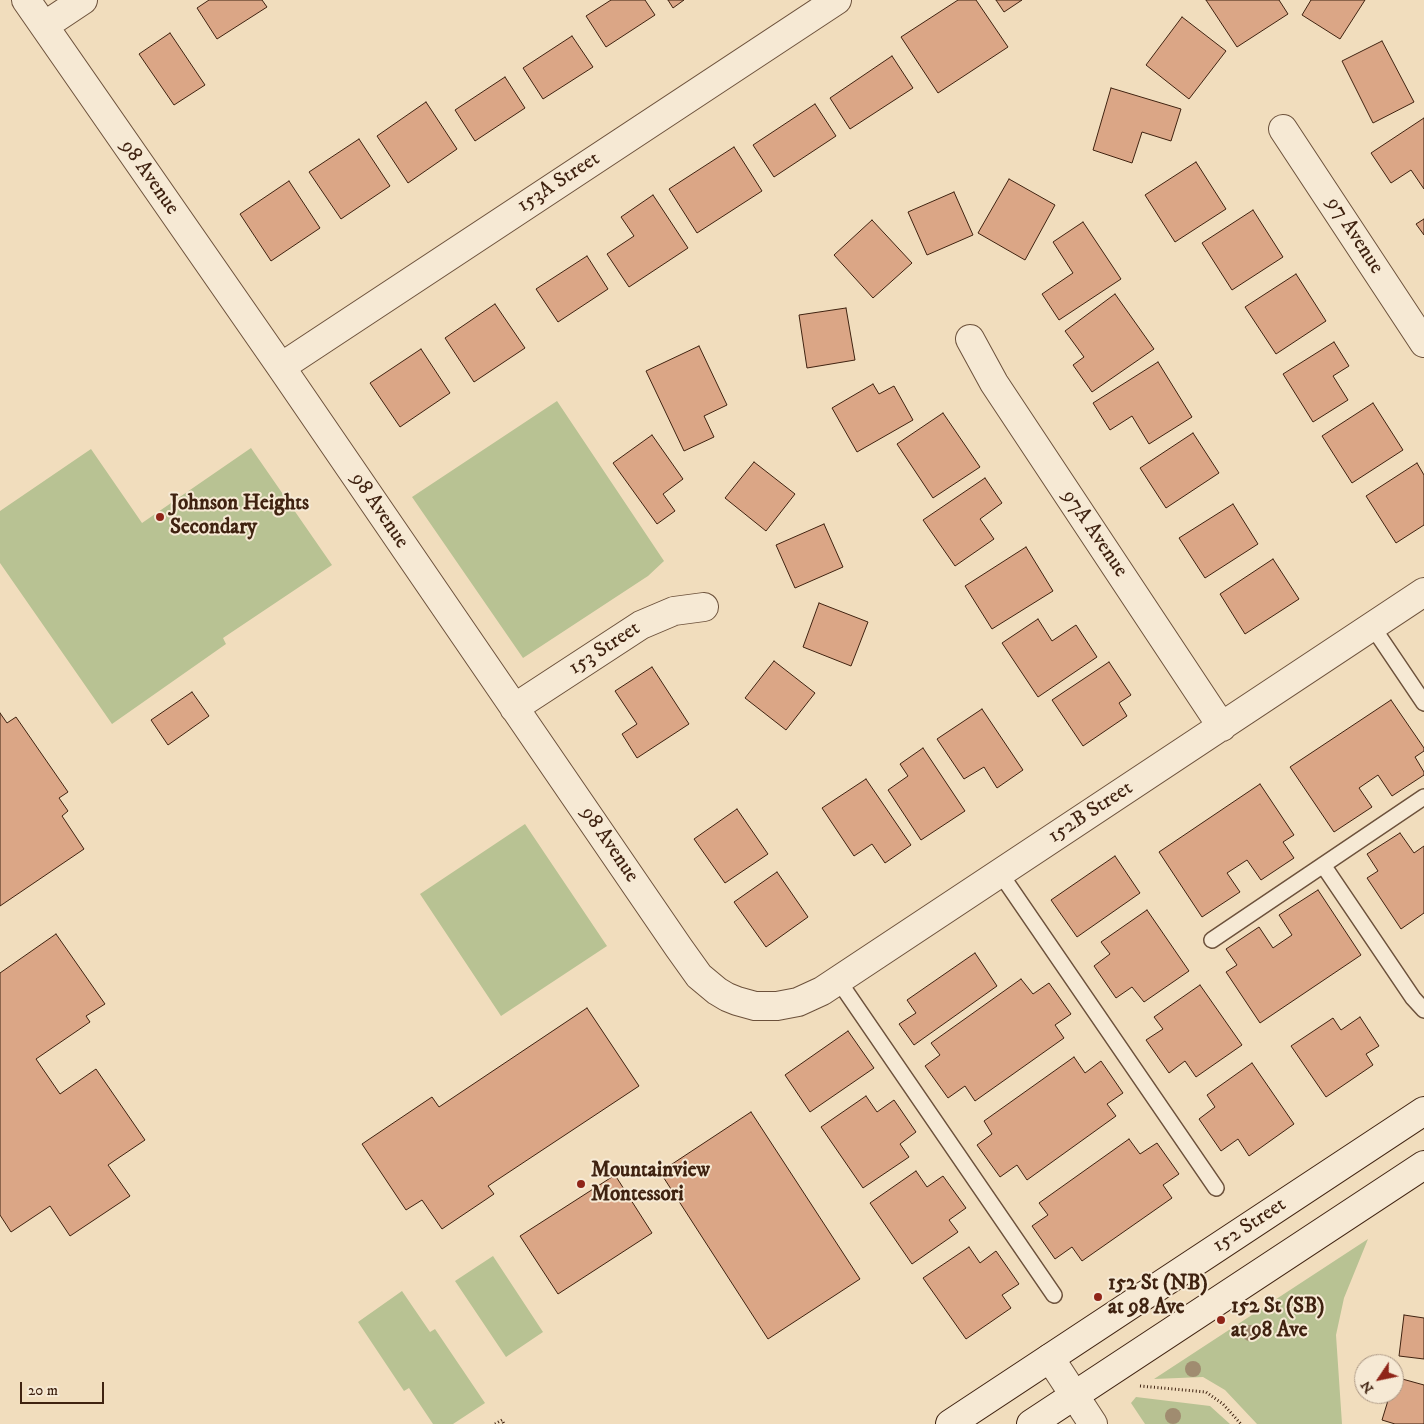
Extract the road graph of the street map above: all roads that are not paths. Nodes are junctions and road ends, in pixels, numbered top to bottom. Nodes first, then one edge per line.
1 (26, 0) edge
2 (83, 0) edge
3 (837, 0) edge
4 (44, 26) junction
5 (1283, 129) dead end
6 (970, 339) dead end
7 (1424, 343) edge
8 (281, 367) junction
9 (1424, 592) edge
10 (704, 607) dead end
11 (1372, 626) junction
12 (1424, 703) edge
13 (514, 708) junction
14 (1222, 726) junction
15 (1424, 797) edge
16 (1323, 865) junction
17 (1000, 873) junction
18 (1212, 940) dead end
19 (838, 980) junction
20 (748, 1004) joint
21 (1424, 1010) edge
22 (1424, 1111) edge
23 (1424, 1165) edge
24 (1216, 1188) dead end
25 (1054, 1295) dead end
26 (1050, 1358) junction
27 (1074, 1395) junction
28 (950, 1424) edge
29 (1031, 1424) edge
30 (1093, 1424) edge

1 - 4 street, 98 Avenue
2 - 4 street
3 - 8 street, 153A Street
4 - 8 street, 98 Avenue
5 - 7 street, 97 Avenue
6 - 14 street, 97A Avenue
8 - 13 street, 98 Avenue
9 - 11 street, 152B Street
10 - 13 street, 153 Street
11 - 12 lane
11 - 14 street, 152B Street
13 - 20 street, 98 Avenue
14 - 17 street, 152B Street
15 - 16 lane
16 - 18 lane
16 - 21 lane
17 - 19 street, 152B Street
17 - 24 lane
19 - 20 street, 152B Street
19 - 25 lane
22 - 26 street, 152 Street
23 - 27 street, 152 Street
26 - 27 street
26 - 28 street, 152 Street
27 - 29 street, 152 Street
27 - 30 street

